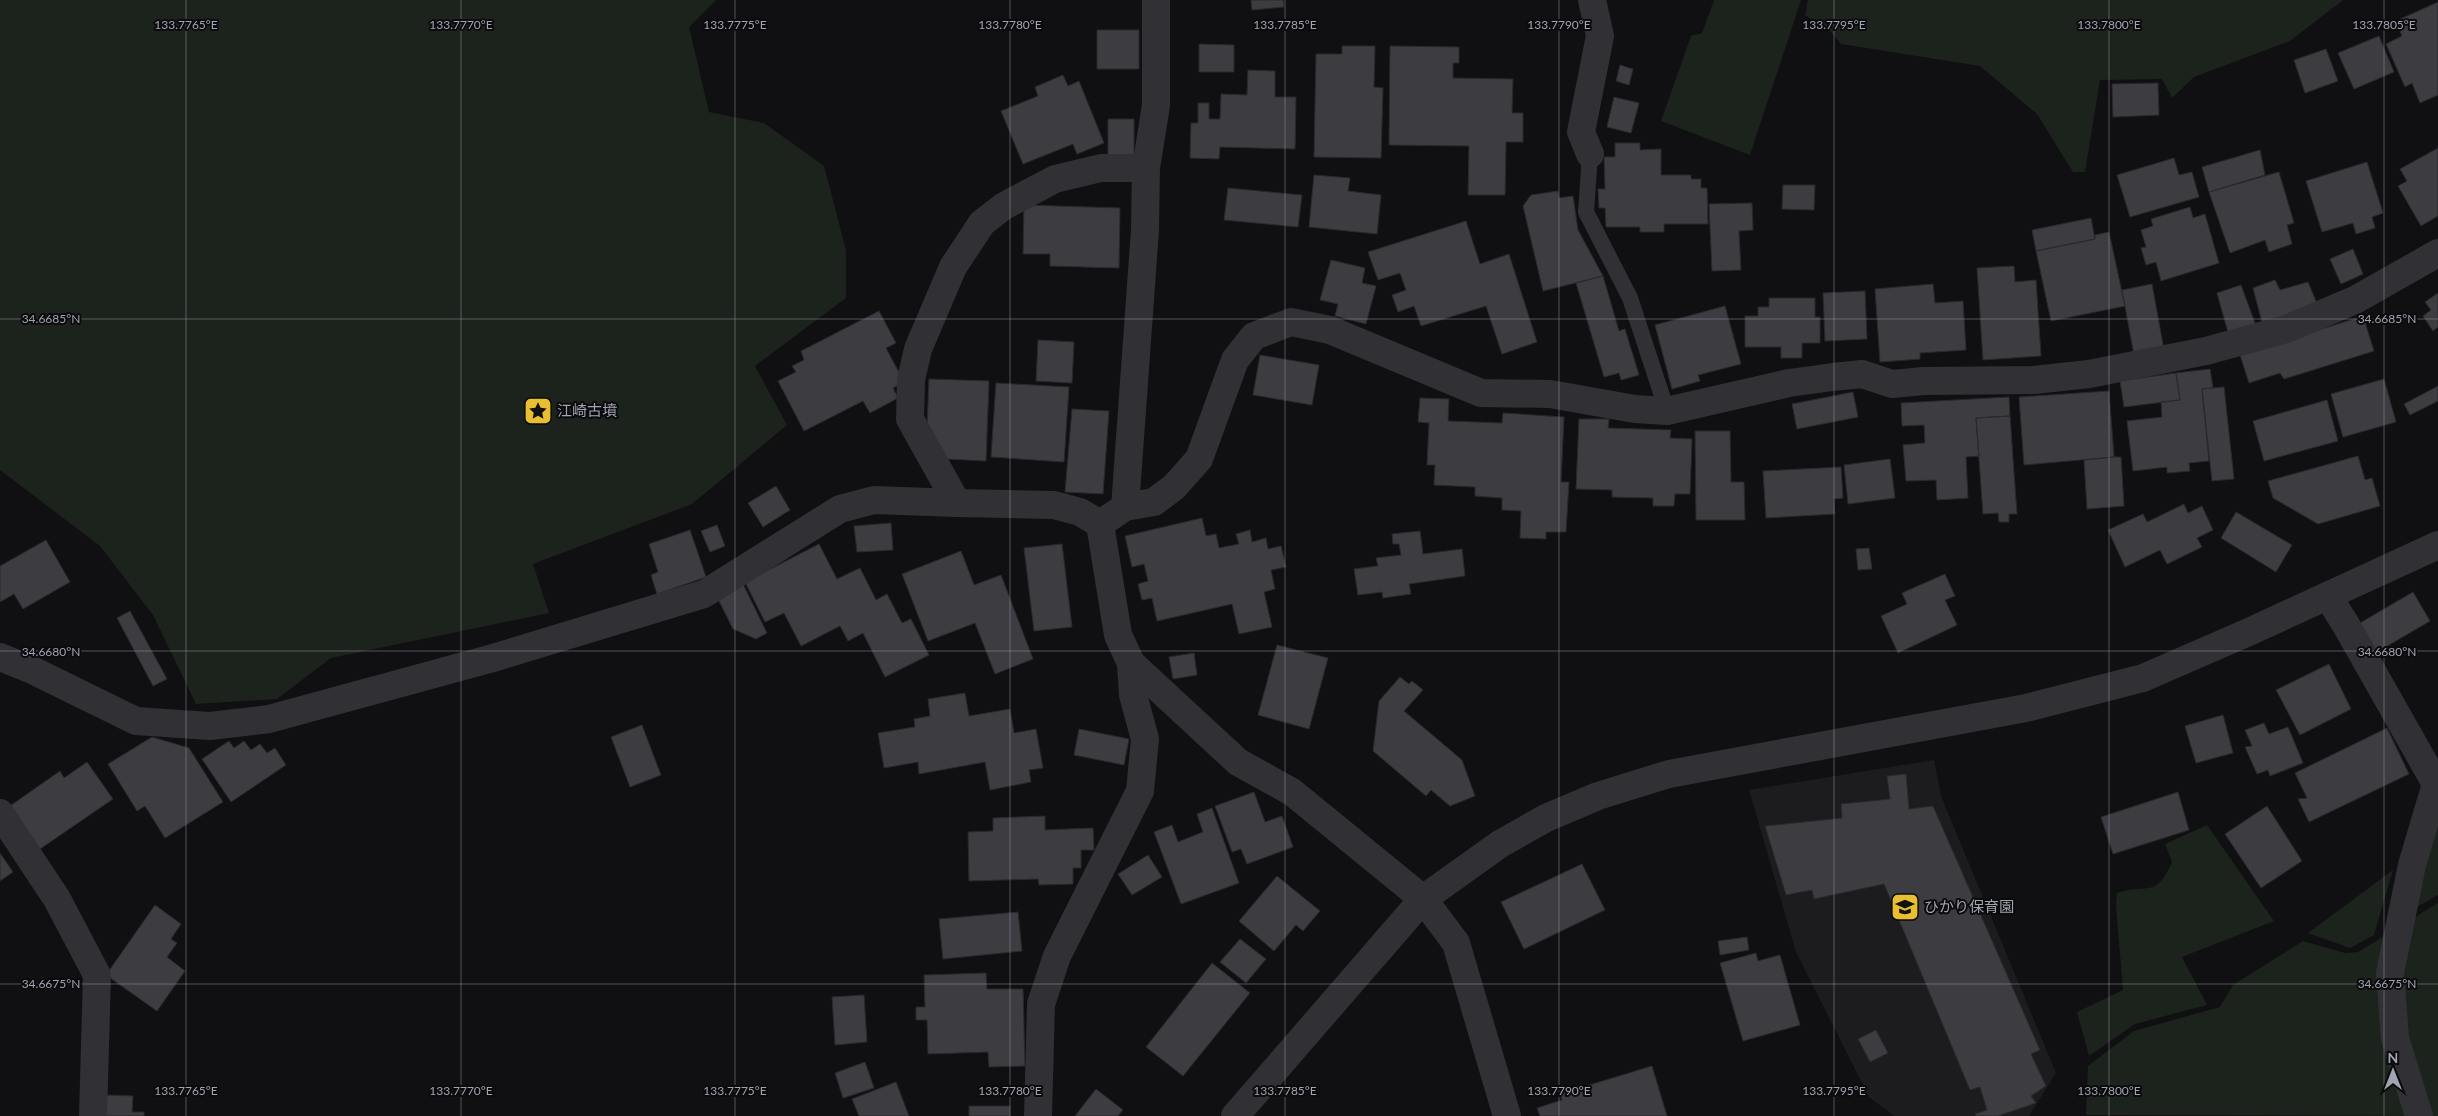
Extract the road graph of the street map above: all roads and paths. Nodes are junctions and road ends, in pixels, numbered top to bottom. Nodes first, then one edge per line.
1 (1156, 0) edge
2 (1592, 0) edge
3 (1590, 154) joint
4 (1146, 168) junction
5 (2438, 254) edge
6 (1667, 411) junction
7 (957, 503) junction
8 (1125, 507) junction
9 (1100, 524) junction
10 (2438, 545) edge
11 (2328, 596) junction
12 (0, 657) edge
13 (1131, 663) junction
14 (0, 813) edge
15 (1423, 899) junction
16 (93, 1116) edge
17 (1038, 1116) edge
18 (1235, 1116) edge
19 (1507, 1116) edge
20 (2419, 1116) edge

1 - 4 street
2 - 3 street
3 - 6 lane
4 - 7 street
4 - 8 street
5 - 6 street
6 - 8 street
7 - 9 street
7 - 12 street
8 - 9 street
9 - 13 street
10 - 11 street
11 - 15 street
11 - 20 street
13 - 15 street
13 - 17 street
14 - 16 street
15 - 18 street
15 - 19 street

